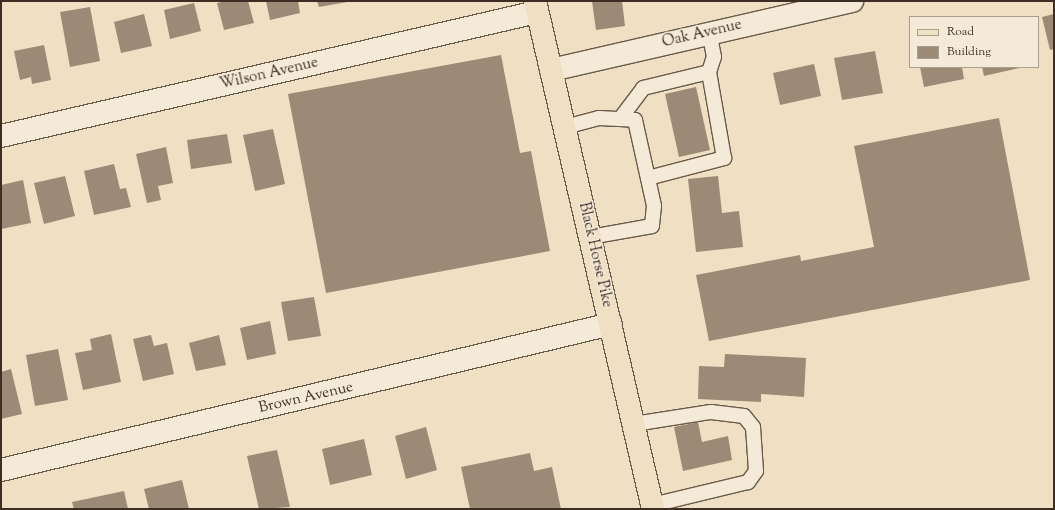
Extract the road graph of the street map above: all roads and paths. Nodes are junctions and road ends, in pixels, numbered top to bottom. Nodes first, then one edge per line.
1 (852, 1) edge
2 (536, 6) edge
3 (709, 32) junction
4 (552, 70) junction
5 (709, 72) junction
6 (620, 119) junction
7 (565, 127) junction
8 (1, 136) edge
9 (648, 178) junction
10 (591, 237) junction
11 (611, 324) junction
12 (634, 424) junction
13 (1, 470) edge
14 (653, 507) edge

1 - 3 street, Oak Avenue
2 - 4 main road, Black Horse Pike
2 - 8 street, Wilson Avenue
3 - 4 street, Oak Avenue
3 - 5 lane
4 - 7 main road, Black Horse Pike
5 - 6 lane
5 - 9 lane
6 - 7 lane
6 - 9 lane
7 - 10 main road, Black Horse Pike
9 - 10 lane
10 - 11 main road, Black Horse Pike
11 - 12 main road, Black Horse Pike
11 - 13 street, Brown Avenue
12 - 14 main road, Black Horse Pike
12 - 14 lane

